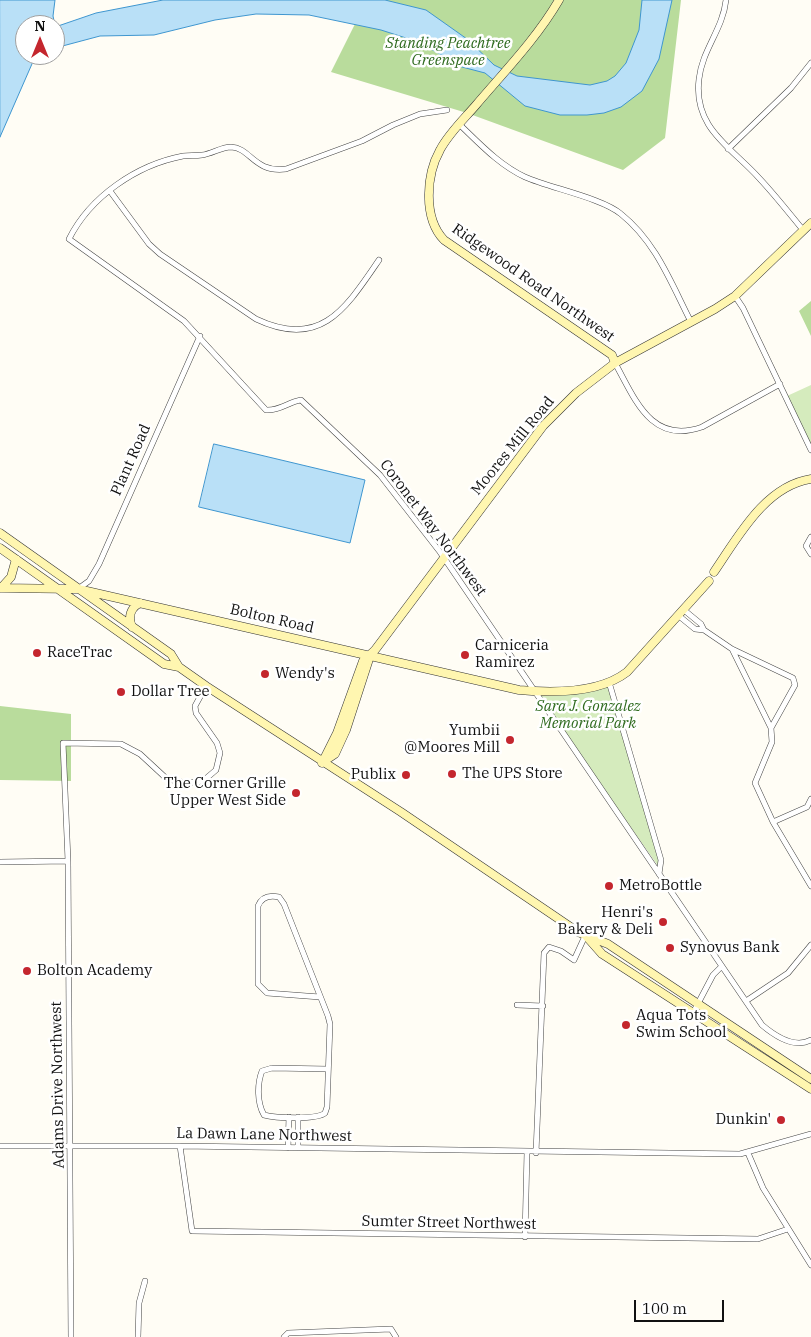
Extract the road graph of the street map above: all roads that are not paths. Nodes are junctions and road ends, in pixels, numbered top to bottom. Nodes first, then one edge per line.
1 (559, 0) edge
2 (726, 0) edge
3 (811, 63) edge
4 (447, 110) dead end
5 (459, 124) junction
6 (728, 150) junction
7 (110, 191) junction
8 (811, 222) edge
9 (803, 230) junction
10 (378, 260) dead end
11 (735, 296) junction
12 (691, 322) junction
13 (200, 336) junction
14 (615, 363) junction
15 (780, 384) junction
16 (811, 450) edge
17 (811, 479) edge
18 (0, 533) edge
19 (811, 537) edge
20 (0, 548) edge
21 (811, 554) edge
22 (444, 558) junction
23 (16, 559) junction
24 (714, 572) dead end
25 (709, 581) dead end
26 (1, 588) edge
27 (78, 589) junction
28 (58, 590) junction
29 (140, 603) junction
30 (681, 613) junction
31 (132, 627) junction
32 (732, 649) junction
33 (370, 656) junction
34 (179, 667) junction
35 (609, 682) junction
36 (206, 686) junction
37 (536, 692) junction
38 (771, 728) junction
39 (322, 763) junction
40 (811, 800) edge
41 (773, 822) junction
42 (68, 861) junction
43 (0, 862) edge
44 (659, 874) junction
45 (811, 886) edge
46 (585, 936) junction
47 (811, 945) edge
48 (722, 966) junction
49 (320, 997) junction
50 (746, 1001) junction
51 (698, 1004) junction
52 (518, 1005) dead end
53 (543, 1006) junction
54 (693, 1012) junction
55 (811, 1040) edge
56 (328, 1069) junction
57 (811, 1079) edge
58 (811, 1089) edge
59 (288, 1117) junction
60 (298, 1117) junction
61 (811, 1134) edge
62 (0, 1146) edge
63 (72, 1146) junction
64 (180, 1146) junction
65 (288, 1148) junction
66 (298, 1148) junction
67 (527, 1152) junction
68 (536, 1152) junction
69 (748, 1153) junction
70 (788, 1229) junction
71 (525, 1236) junction
72 (811, 1265) edge
73 (145, 1280) dead end
74 (363, 1330) junction
75 (307, 1335) edge
76 (71, 1337) edge
77 (138, 1337) edge
78 (284, 1337) edge
79 (363, 1337) edge
80 (396, 1337) edge

1 - 5 street, Ridgewood Road Northwest
2 - 6 street
3 - 6 street
4 - 7 street, Coronet Way Northwest
5 - 12 street
5 - 14 street, Ridgewood Road Northwest
6 - 9 street
7 - 10 street
7 - 13 street, Coronet Way Northwest
8 - 9 street, Moores Mill Road
9 - 11 street, Moores Mill Road
11 - 12 street, Moores Mill Road
11 - 15 street
12 - 14 street, Moores Mill Road
13 - 22 street, Coronet Way Northwest
13 - 27 street, Plant Road
14 - 15 street, Ridgewood Road Northwest
14 - 22 street, Moores Mill Road
15 - 16 street
17 - 24 street
18 - 27 street
19 - 21 street
20 - 23 street
22 - 33 street, Moores Mill Road
22 - 37 street, Coronet Way Northwest
23 - 26 street
23 - 28 street
25 - 30 street
26 - 28 street, Bolton Road
27 - 28 street, Bolton Road
27 - 29 street, Bolton Road
27 - 31 street
28 - 34 street
29 - 31 street
29 - 33 street, Bolton Road
30 - 32 street
30 - 35 street
31 - 34 street
32 - 38 street
32 - 38 street
33 - 37 street, Bolton Road
33 - 39 street, Moores Mill Road
34 - 36 street
35 - 37 street, Bolton Road
35 - 44 street
36 - 39 street
36 - 42 street, Adams Drive Northwest
37 - 44 street, Coronet Way Northwest
38 - 41 street
39 - 46 street
40 - 41 street
41 - 45 street
42 - 43 street
42 - 63 street, Adams Drive Northwest
44 - 48 street, Coronet Way Northwest
46 - 51 street
46 - 53 street
46 - 54 street
47 - 50 street
48 - 50 street, Coronet Way Northwest
48 - 51 street
49 - 49 street
49 - 56 street
50 - 55 street, Coronet Way Northwest
51 - 54 street
51 - 57 street
52 - 53 street
53 - 68 street
54 - 58 street
56 - 59 street
56 - 60 street
59 - 60 street
59 - 65 street
60 - 66 street
61 - 69 street
62 - 63 street, La Dawn Lane Northwest
63 - 64 street, La Dawn Lane Northwest
63 - 76 street, Adams Drive Northwest
64 - 65 street, La Dawn Lane Northwest
64 - 71 street, Sumter Street Northwest
65 - 66 street, La Dawn Lane Northwest
66 - 67 street, La Dawn Lane Northwest
67 - 68 street, La Dawn Lane Northwest
67 - 71 street
68 - 69 street
69 - 70 street
70 - 71 street, Sumter Street Northwest
70 - 72 street
73 - 77 street
74 - 75 street
74 - 79 street
74 - 80 street
75 - 78 street

